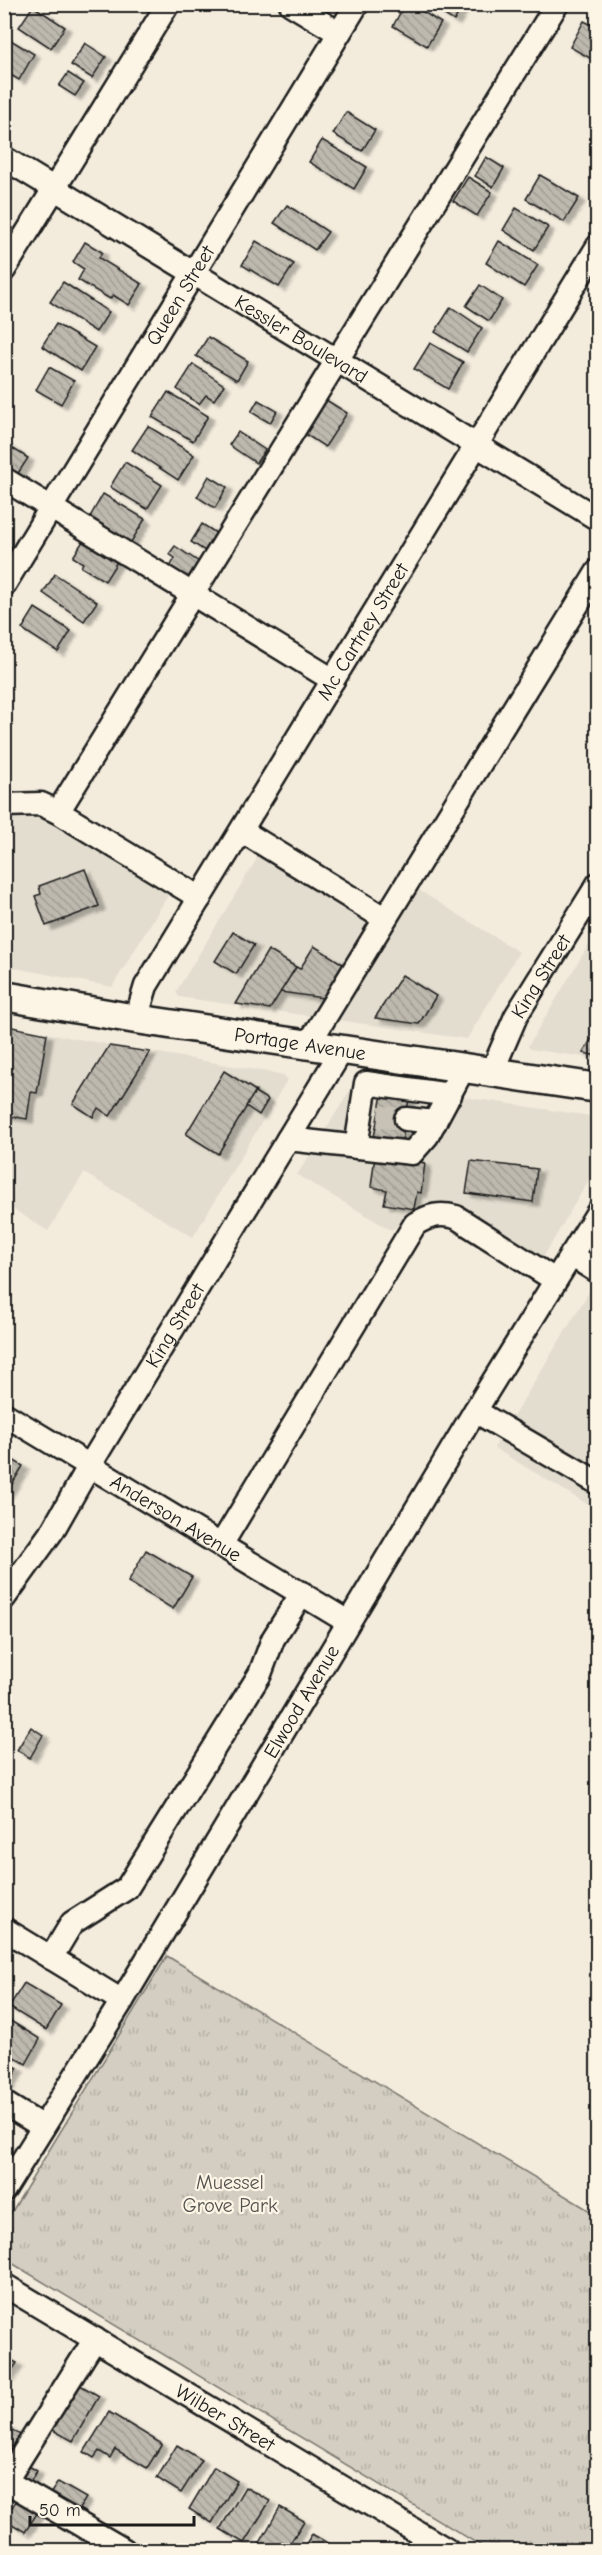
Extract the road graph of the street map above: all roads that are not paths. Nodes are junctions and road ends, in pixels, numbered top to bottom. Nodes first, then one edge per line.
1 (168, 4) edge
2 (291, 4) edge
3 (357, 4) edge
4 (557, 4) edge
5 (339, 33) junction
6 (4, 158) edge
7 (55, 188) junction
8 (597, 246) edge
9 (4, 270) edge
10 (194, 273) junction
11 (337, 360) junction
12 (475, 445) junction
13 (4, 479) edge
14 (52, 508) junction
15 (597, 519) edge
16 (597, 571) edge
17 (4, 585) edge
18 (193, 594) junction
19 (333, 680) junction
20 (4, 805) edge
21 (58, 812) junction
22 (242, 831) junction
23 (597, 884) edge
24 (200, 898) junction
25 (384, 918) junction
26 (4, 996) edge
27 (136, 1019) junction
28 (308, 1045) junction
29 (342, 1050) junction
30 (372, 1055) junction
31 (462, 1069) junction
32 (492, 1074) junction
33 (366, 1083) junction
34 (597, 1088) edge
35 (450, 1095) junction
36 (406, 1119) tunnel mouth
37 (435, 1122) junction
38 (288, 1139) junction
39 (356, 1147) junction
40 (597, 1212) edge
41 (570, 1255) junction
42 (597, 1272) edge
43 (555, 1280) junction
44 (475, 1411) junction
45 (4, 1414) edge
46 (90, 1465) junction
47 (597, 1483) edge
48 (221, 1545) junction
49 (302, 1593) junction
50 (4, 1598) edge
51 (348, 1622) junction
52 (4, 1929) edge
53 (51, 1958) junction
54 (122, 2001) junction
55 (4, 2103) edge
56 (43, 2127) junction
57 (4, 2190) edge
58 (4, 2285) edge
59 (95, 2339) junction
60 (5, 2482) edge
61 (124, 2550) edge
62 (447, 2550) edge

1 - 7 street
2 - 5 street
3 - 5 street, Queen Street
4 - 11 street
5 - 10 street, Queen Street
6 - 7 street, Kessler Boulevard
7 - 9 street
7 - 10 street, Kessler Boulevard
8 - 12 street, Mc Cartney Street
10 - 11 street, Kessler Boulevard
10 - 14 street, Queen Street
11 - 12 street, Kessler Boulevard
11 - 18 street
12 - 15 street, Kessler Boulevard
12 - 19 street, Mc Cartney Street
13 - 14 street
14 - 17 street, Queen Street
14 - 18 street
16 - 25 street
18 - 19 street
18 - 21 street
19 - 22 street, Mc Cartney Street
20 - 21 street
21 - 24 street
22 - 24 street, Mc Cartney Street
22 - 25 street
23 - 32 street, King Street
24 - 27 street, Mc Cartney Street
25 - 28 street
26 - 27 main road, Portage Avenue
27 - 28 main road, Portage Avenue
28 - 29 main road, Portage Avenue
29 - 30 main road, Portage Avenue
29 - 38 street, King Street
30 - 31 main road, Portage Avenue
30 - 33 street
31 - 32 main road, Portage Avenue
31 - 35 street
32 - 34 main road, Portage Avenue
33 - 35 street
33 - 39 street
35 - 37 street
36 - 37 street
37 - 39 street
38 - 39 street
38 - 46 street, King Street
40 - 41 street, Elwood Avenue
41 - 42 street
41 - 43 street, Elwood Avenue
43 - 44 street, Elwood Avenue
43 - 48 street
44 - 47 street
44 - 51 street, Elwood Avenue
45 - 46 street, Anderson Avenue
46 - 48 street, Anderson Avenue
46 - 50 street, King Street
48 - 49 street, Anderson Avenue
49 - 51 street, Anderson Avenue
49 - 53 street
51 - 54 street, Elwood Avenue
52 - 53 street
53 - 54 street
54 - 56 street, Elwood Avenue
55 - 56 street
56 - 57 street, Elwood Avenue
58 - 59 street, Wilber Street
59 - 60 street
59 - 62 street, Wilber Street
60 - 61 street

